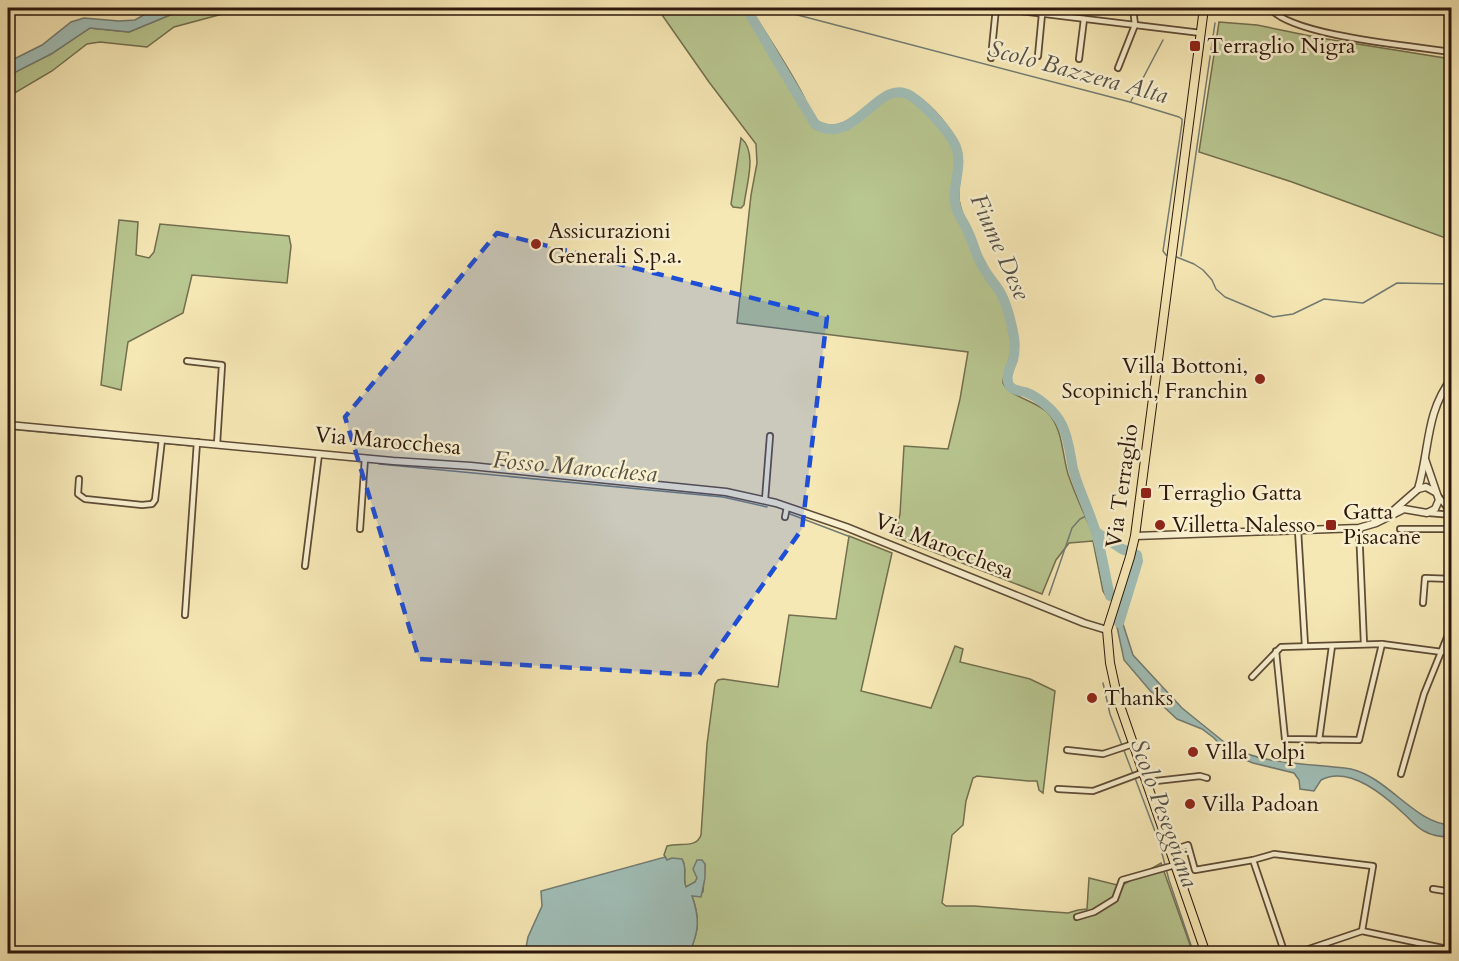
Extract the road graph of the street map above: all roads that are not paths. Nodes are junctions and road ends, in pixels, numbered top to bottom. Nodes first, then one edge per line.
1 (996, 8) edge
2 (1057, 8) edge
3 (1133, 8) edge
4 (1204, 8) edge
5 (1270, 8) edge
6 (1042, 14) junction
7 (1057, 16) junction
8 (1084, 19) junction
9 (1135, 25) junction
10 (1201, 33) junction
11 (1452, 52) edge
12 (1038, 56) dead end
13 (991, 58) dead end
14 (1079, 59) dead end
15 (1118, 68) dead end
16 (187, 361) dead end
17 (1452, 378) edge
18 (8, 425) edge
19 (770, 436) dead end
20 (162, 442) junction
21 (197, 442) junction
22 (217, 444) junction
23 (319, 454) junction
24 (365, 458) junction
25 (1425, 459) junction
26 (79, 479) dead end
27 (1416, 490) junction
28 (1437, 494) junction
29 (765, 500) junction
30 (787, 507) junction
31 (1419, 512) junction
32 (1426, 513) junction
33 (1452, 515) edge
34 (1389, 516) junction
35 (785, 517) dead end
36 (1359, 528) junction
37 (1400, 529) dead end
38 (360, 530) dead end
39 (1298, 530) junction
40 (1452, 530) edge
41 (1135, 536) junction
42 (305, 566) dead end
43 (1452, 579) edge
44 (1423, 603) dead end
45 (185, 615) dead end
46 (1451, 628) edge
47 (1107, 630) junction
48 (1364, 644) junction
49 (1382, 644) junction
50 (1305, 646) junction
51 (1332, 646) junction
52 (1276, 651) junction
53 (1442, 652) junction
54 (1252, 677) dead end
55 (1319, 741) junction
56 (1126, 746) junction
57 (1067, 750) dead end
58 (1401, 774) dead end
59 (1137, 775) junction
60 (1207, 778) dead end
61 (1147, 782) junction
62 (1058, 789) dead end
63 (1173, 850) junction
64 (1253, 860) junction
65 (1172, 866) junction
66 (1433, 889) dead end
67 (1452, 892) edge
68 (1077, 917) dead end
69 (1362, 931) junction
70 (1452, 950) edge
71 (1206, 954) edge
72 (1285, 954) edge
73 (1294, 954) edge

1 - 6 street
1 - 13 street
2 - 7 street
3 - 9 street
4 - 10 main road, Via Terraglio
5 - 11 street
6 - 7 street
6 - 12 street
7 - 8 street
8 - 9 street
8 - 14 street
9 - 10 street
9 - 15 street
10 - 41 main road, Via Terraglio
16 - 22 street
17 - 25 street
18 - 20 street, Via Marocchesa
19 - 29 street
20 - 21 street, Via Marocchesa
20 - 26 street
21 - 22 street, Via Marocchesa
21 - 45 street
22 - 23 street, Via Marocchesa
23 - 24 street, Via Marocchesa
23 - 42 street
24 - 29 street, Via Marocchesa
24 - 38 street
25 - 27 street
25 - 28 street
27 - 28 street
27 - 31 street
27 - 34 street
28 - 32 street
28 - 33 street
29 - 30 street, Via Marocchesa
30 - 35 street
30 - 47 street, Via Marocchesa
31 - 32 street
31 - 34 street
32 - 33 street
34 - 36 street
36 - 39 street
36 - 48 street
37 - 40 street
39 - 41 street
39 - 50 street
41 - 47 main road, Via Terraglio
43 - 44 street
46 - 53 street
47 - 56 main road, Via Terraglio
48 - 49 street
48 - 51 street
49 - 53 street
49 - 55 street
50 - 51 street
50 - 52 street
51 - 55 street
52 - 54 street
52 - 55 street
53 - 58 street
56 - 57 street
56 - 59 main road, Via Terraglio
59 - 61 main road, Via Terraglio
59 - 62 street
60 - 61 street
61 - 63 main road, Via Terraglio
63 - 64 street
63 - 65 main road, Via Terraglio
64 - 69 street
64 - 72 street
65 - 68 street
65 - 71 main road, Via Terraglio
66 - 67 street
69 - 70 street
69 - 73 street

